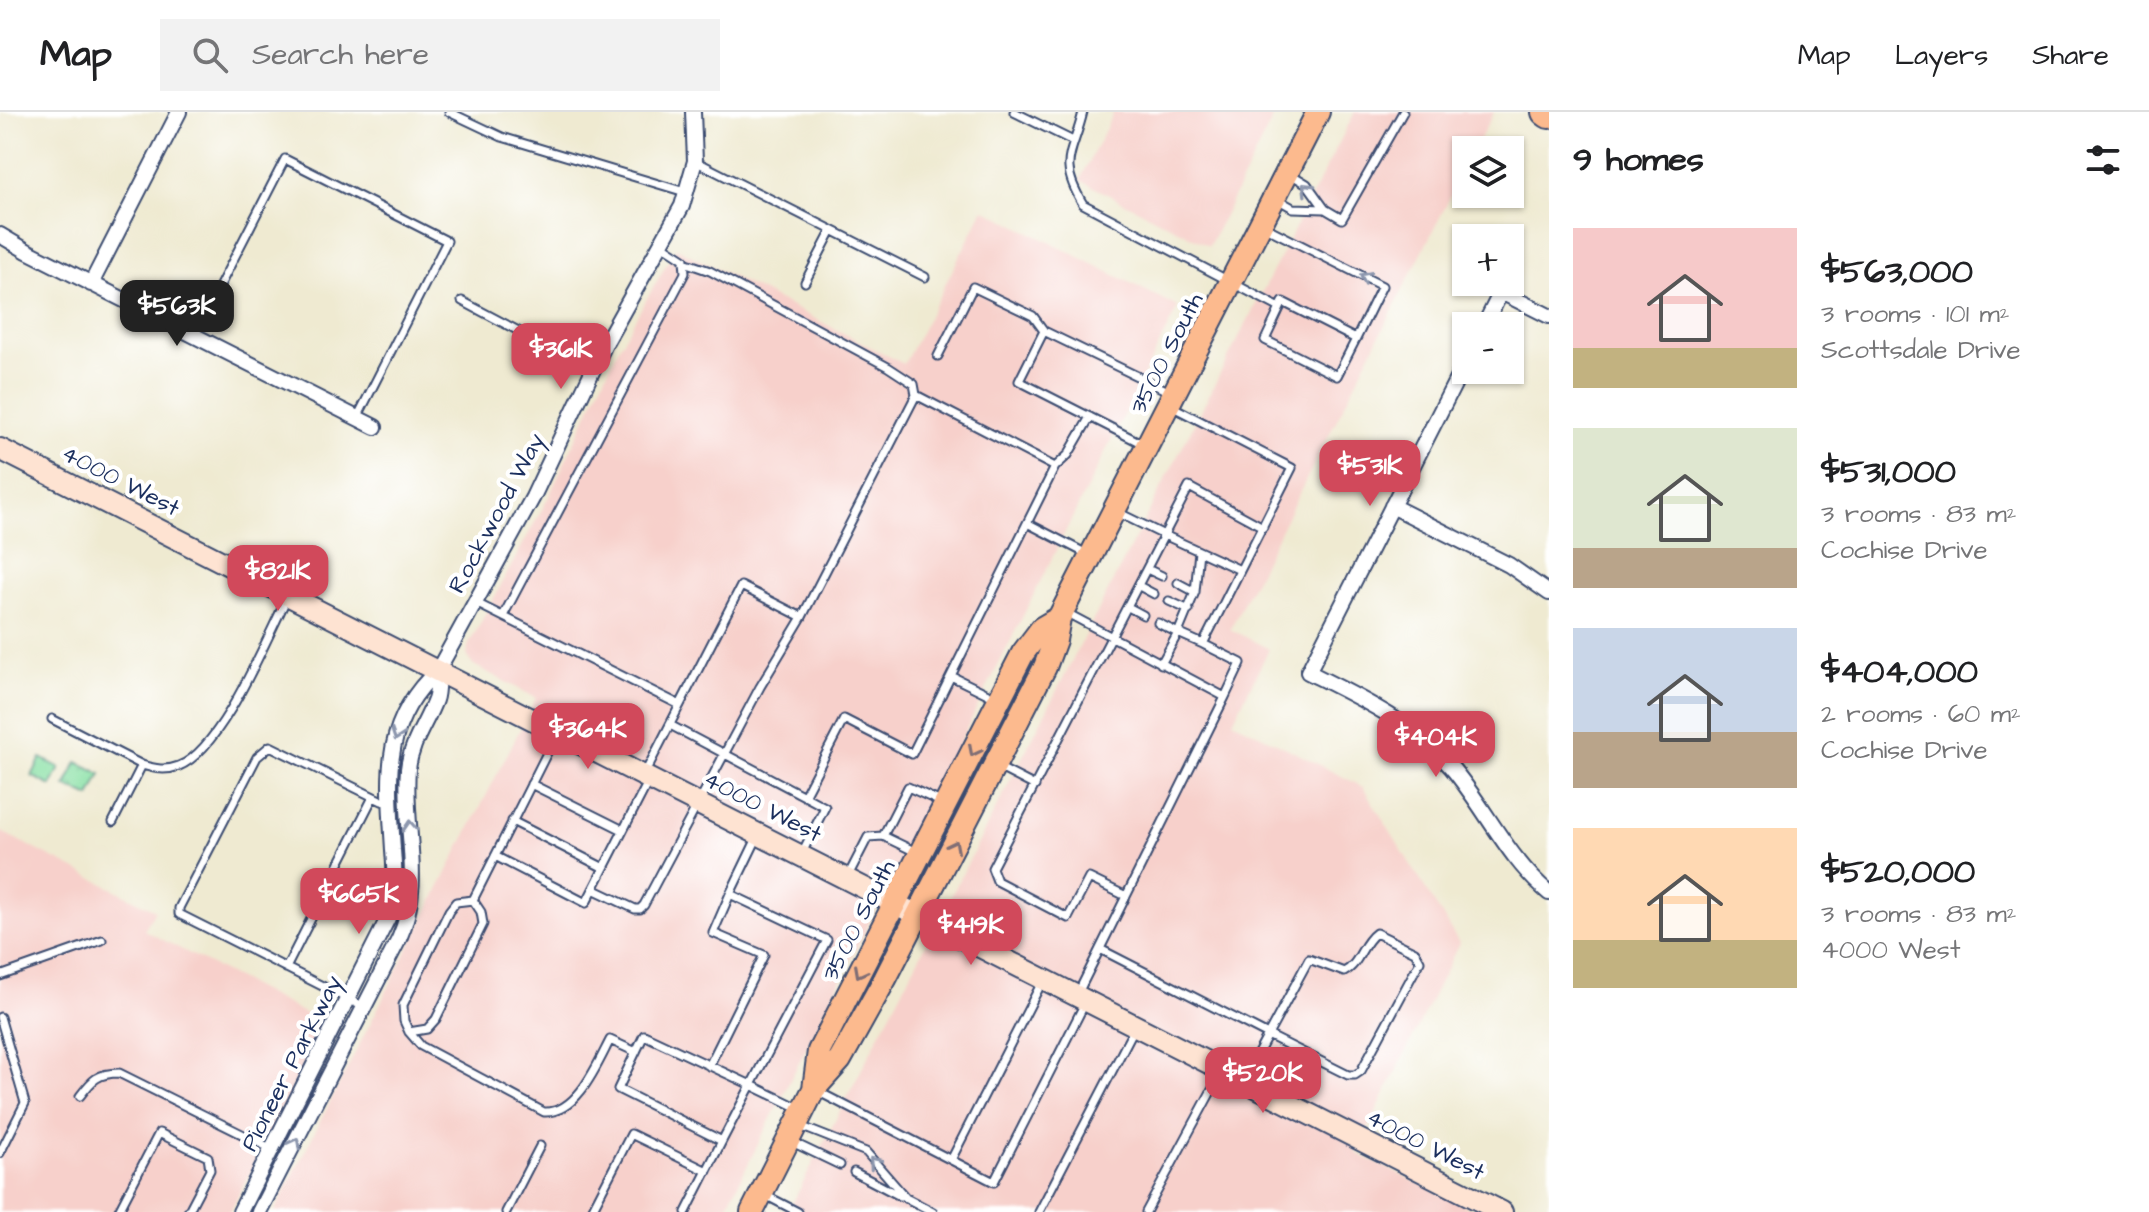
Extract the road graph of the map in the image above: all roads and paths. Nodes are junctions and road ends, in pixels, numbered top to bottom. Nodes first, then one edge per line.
1 (179, 112) edge
2 (449, 112) edge
3 (693, 112) edge
4 (1014, 112) edge
5 (1083, 112) edge
6 (1318, 112) edge
7 (1403, 112) edge
8 (1028, 115) edge
9 (1073, 141) junction
10 (695, 161) junction
11 (1288, 172) junction
12 (687, 193) junction
13 (1275, 198) junction
14 (1325, 209) junction
15 (1260, 225) junction
16 (832, 230) junction
17 (0, 235) edge
18 (661, 244) junction
19 (684, 262) junction
20 (925, 277) dead end
21 (805, 282) dead end
22 (1232, 282) junction
23 (91, 284) junction
24 (462, 301) dead end
25 (1280, 308) junction
26 (1491, 312) edge
27 (1549, 316) edge
28 (1044, 331) junction
29 (194, 336) junction
30 (1356, 339) junction
31 (938, 356) dead end
32 (592, 370) junction
33 (1454, 384) edge
34 (916, 395) junction
35 (1171, 400) junction
36 (1090, 417) junction
37 (357, 418) junction
38 (375, 427) dead end
39 (1147, 446) junction
40 (0, 449) edge
41 (1055, 467) junction
42 (1392, 506) junction
43 (1115, 511) junction
44 (1027, 523) junction
45 (1263, 527) junction
46 (1164, 535) junction
47 (1199, 551) junction
48 (1091, 556) junction
49 (1147, 569) junction
50 (1240, 570) junction
51 (1162, 576) dead end
52 (1178, 583) dead end
53 (1139, 586) junction
54 (1195, 592) junction
55 (1549, 593) edge
56 (289, 594) junction
57 (1154, 594) dead end
58 (1169, 601) dead end
59 (474, 602) junction
60 (1128, 607) junction
61 (1189, 610) junction
62 (1061, 614) junction
63 (1143, 615) dead end
64 (503, 616) junction
65 (802, 617) junction
66 (1158, 623) dead end
67 (1178, 633) junction
68 (1113, 637) junction
69 (1203, 644) junction
70 (1161, 664) junction
71 (438, 670) junction
72 (951, 676) junction
73 (1225, 697) junction
74 (1000, 700) junction
75 (680, 705) junction
76 (52, 719) dead end
77 (670, 725) junction
78 (558, 731) junction
79 (724, 754) junction
80 (142, 765) junction
81 (995, 765) junction
82 (647, 776) junction
83 (531, 784) junction
84 (1035, 786) junction
85 (804, 796) junction
86 (373, 797) junction
87 (390, 801) junction
88 (699, 803) junction
89 (946, 805) junction
90 (512, 821) junction
91 (113, 822) dead end
92 (623, 830) junction
93 (759, 833) junction
94 (883, 836) junction
95 (801, 855) junction
96 (921, 855) junction
97 (495, 856) junction
98 (604, 868) junction
99 (847, 878) junction
100 (593, 889) junction
101 (1549, 893) edge
102 (730, 894) junction
103 (1126, 896) junction
104 (473, 900) junction
105 (896, 903) junction
106 (918, 915) junction
107 (102, 940) dead end
108 (1100, 949) junction
109 (286, 968) junction
110 (0, 976) edge
111 (1043, 980) junction
112 (348, 999) junction
113 (1081, 999) junction
114 (364, 1007) junction
115 (0, 1017) edge
116 (1135, 1026) junction
117 (409, 1032) junction
118 (1268, 1035) junction
119 (636, 1052) junction
120 (709, 1066) junction
121 (1223, 1071) junction
122 (1243, 1081) junction
123 (751, 1085) junction
124 (814, 1089) junction
125 (80, 1096) dead end
126 (796, 1125) junction
127 (722, 1141) junction
128 (540, 1146) dead end
129 (272, 1149) junction
130 (0, 1153) edge
131 (951, 1160) junction
132 (840, 1165) dead end
133 (707, 1171) junction
134 (854, 1172) dead end
135 (906, 1198) junction
136 (756, 1203) edge
137 (1498, 1211) edge
138 (118, 1212) edge
139 (188, 1212) edge
140 (240, 1212) edge
141 (259, 1212) edge
142 (506, 1212) edge
143 (591, 1212) edge
144 (686, 1212) edge
145 (798, 1212) edge
146 (933, 1212) edge
147 (1039, 1212) edge
148 (1146, 1212) edge

1 - 23 street
2 - 12 lane
3 - 10 street, Rockwood Way
4 - 8 lane
5 - 9 lane
6 - 11 main road, 3500 South
7 - 14 lane
8 - 9 lane
9 - 22 lane
10 - 12 street, Rockwood Way
10 - 16 lane
11 - 13 main road, 3500 South
14 -> 11 lane
12 - 18 street, Rockwood Way
13 - 14 lane
13 - 15 main road, 3500 South
15 - 22 main road, 3500 South
30 -> 15 lane
16 - 20 lane
16 - 21 lane
17 - 23 street
18 - 19 lane
18 - 32 street, Rockwood Way
19 - 34 lane
19 - 64 lane
22 - 25 lane
22 - 35 main road, 3500 South
23 - 29 street
24 - 32 lane
25 - 30 lane
25 - 30 lane
26 - 27 street
28 - 31 lane
28 - 35 lane
28 - 36 lane
29 - 37 street
29 - 37 lane
32 - 59 street, Rockwood Way
33 - 42 street
34 - 41 lane
34 - 65 lane
35 - 39 main road, 3500 South
35 - 45 lane
36 - 39 lane
36 - 41 lane
37 - 38 street
39 - 43 main road, 3500 South
40 - 56 street, 4000 West
41 - 44 lane
42 - 55 street
42 - 101 street
43 - 46 lane
43 - 48 main road, 3500 South
44 - 48 lane
44 - 72 lane
45 - 46 lane
45 - 50 lane
46 - 47 lane
46 - 49 lane
47 - 50 lane
47 - 54 lane
48 - 62 main road, 3500 South
49 - 51 lane
49 - 53 lane
50 - 69 lane
52 - 54 lane
53 - 57 lane
53 - 60 lane
54 - 61 lane
56 - 71 street, 4000 West
56 - 80 lane
58 - 61 lane
59 - 64 lane
59 - 71 street, Rockwood Way
60 - 63 lane
60 - 68 lane
61 - 67 lane
62 - 68 lane
62 - 74 main road, 3500 South
62 - 81 main road, 3500 South
64 - 75 lane
65 - 75 lane
65 - 79 lane
66 - 67 lane
67 - 69 lane
67 - 70 lane
68 - 70 lane
68 - 84 lane
69 - 73 lane
70 - 73 lane
71 - 78 street, 4000 West
71 -> 87 street, Pioneer Parkway
114 -> 71 street, Pioneer Parkway
72 - 74 lane
72 - 85 lane
73 - 103 lane
74 -> 89 main road, 3500 South
75 - 77 lane
76 - 80 lane
77 - 79 lane
77 - 82 lane
78 - 82 street, 4000 West
78 - 83 lane
79 - 85 lane
79 - 88 lane
80 - 91 lane
81 - 84 lane
106 -> 81 main road, 3500 South
82 - 88 street, 4000 West
82 - 92 lane
83 - 90 lane
83 - 92 lane
84 - 103 lane
85 - 95 lane
86 - 87 lane
86 - 109 lane
86 - 109 lane
87 - 112 street, Pioneer Parkway
88 - 93 street, 4000 West
88 - 100 lane
89 - 94 lane
89 - 96 main road, 3500 South
90 - 97 lane
90 - 98 lane
92 - 98 lane
93 - 95 street, 4000 West
93 - 102 lane
94 - 96 lane
94 - 99 lane
95 - 99 street, 4000 West
96 - 105 main road, 3500 South
97 - 100 lane
97 - 104 lane
98 - 100 lane
99 - 105 street, 4000 West
102 - 120 lane
102 - 123 lane
103 - 108 lane
104 - 117 lane
104 - 117 lane
105 - 106 street, 4000 West
105 -> 124 main road, 3500 South
106 - 111 street, 4000 West
106 - 124 main road, 3500 South
107 - 110 lane
108 - 113 lane
108 - 118 lane
109 - 112 lane
111 - 113 street, 4000 West
111 - 131 lane
112 - 114 lane
112 - 129 street, Pioneer Parkway
113 - 116 street, 4000 West
113 - 131 lane
141 -> 114 street, Pioneer Parkway
115 - 130 lane
116 - 121 street, 4000 West
116 - 147 lane
117 - 119 lane
118 - 118 lane
118 - 122 lane
119 - 120 lane
119 - 127 lane
120 - 123 lane
121 - 122 street, 4000 West
121 - 148 lane
122 - 137 street, 4000 West
123 - 126 lane
123 - 127 lane
124 - 126 main road, 3500 South
124 - 131 lane
125 - 129 lane
126 - 132 lane
135 -> 126 lane
126 - 136 main road, 3500 South
127 - 133 lane
128 - 142 lane
129 - 140 street, Pioneer Parkway
133 - 143 lane
133 - 144 lane
134 - 135 lane
135 - 146 lane
136 - 145 lane
138 - 139 lane

